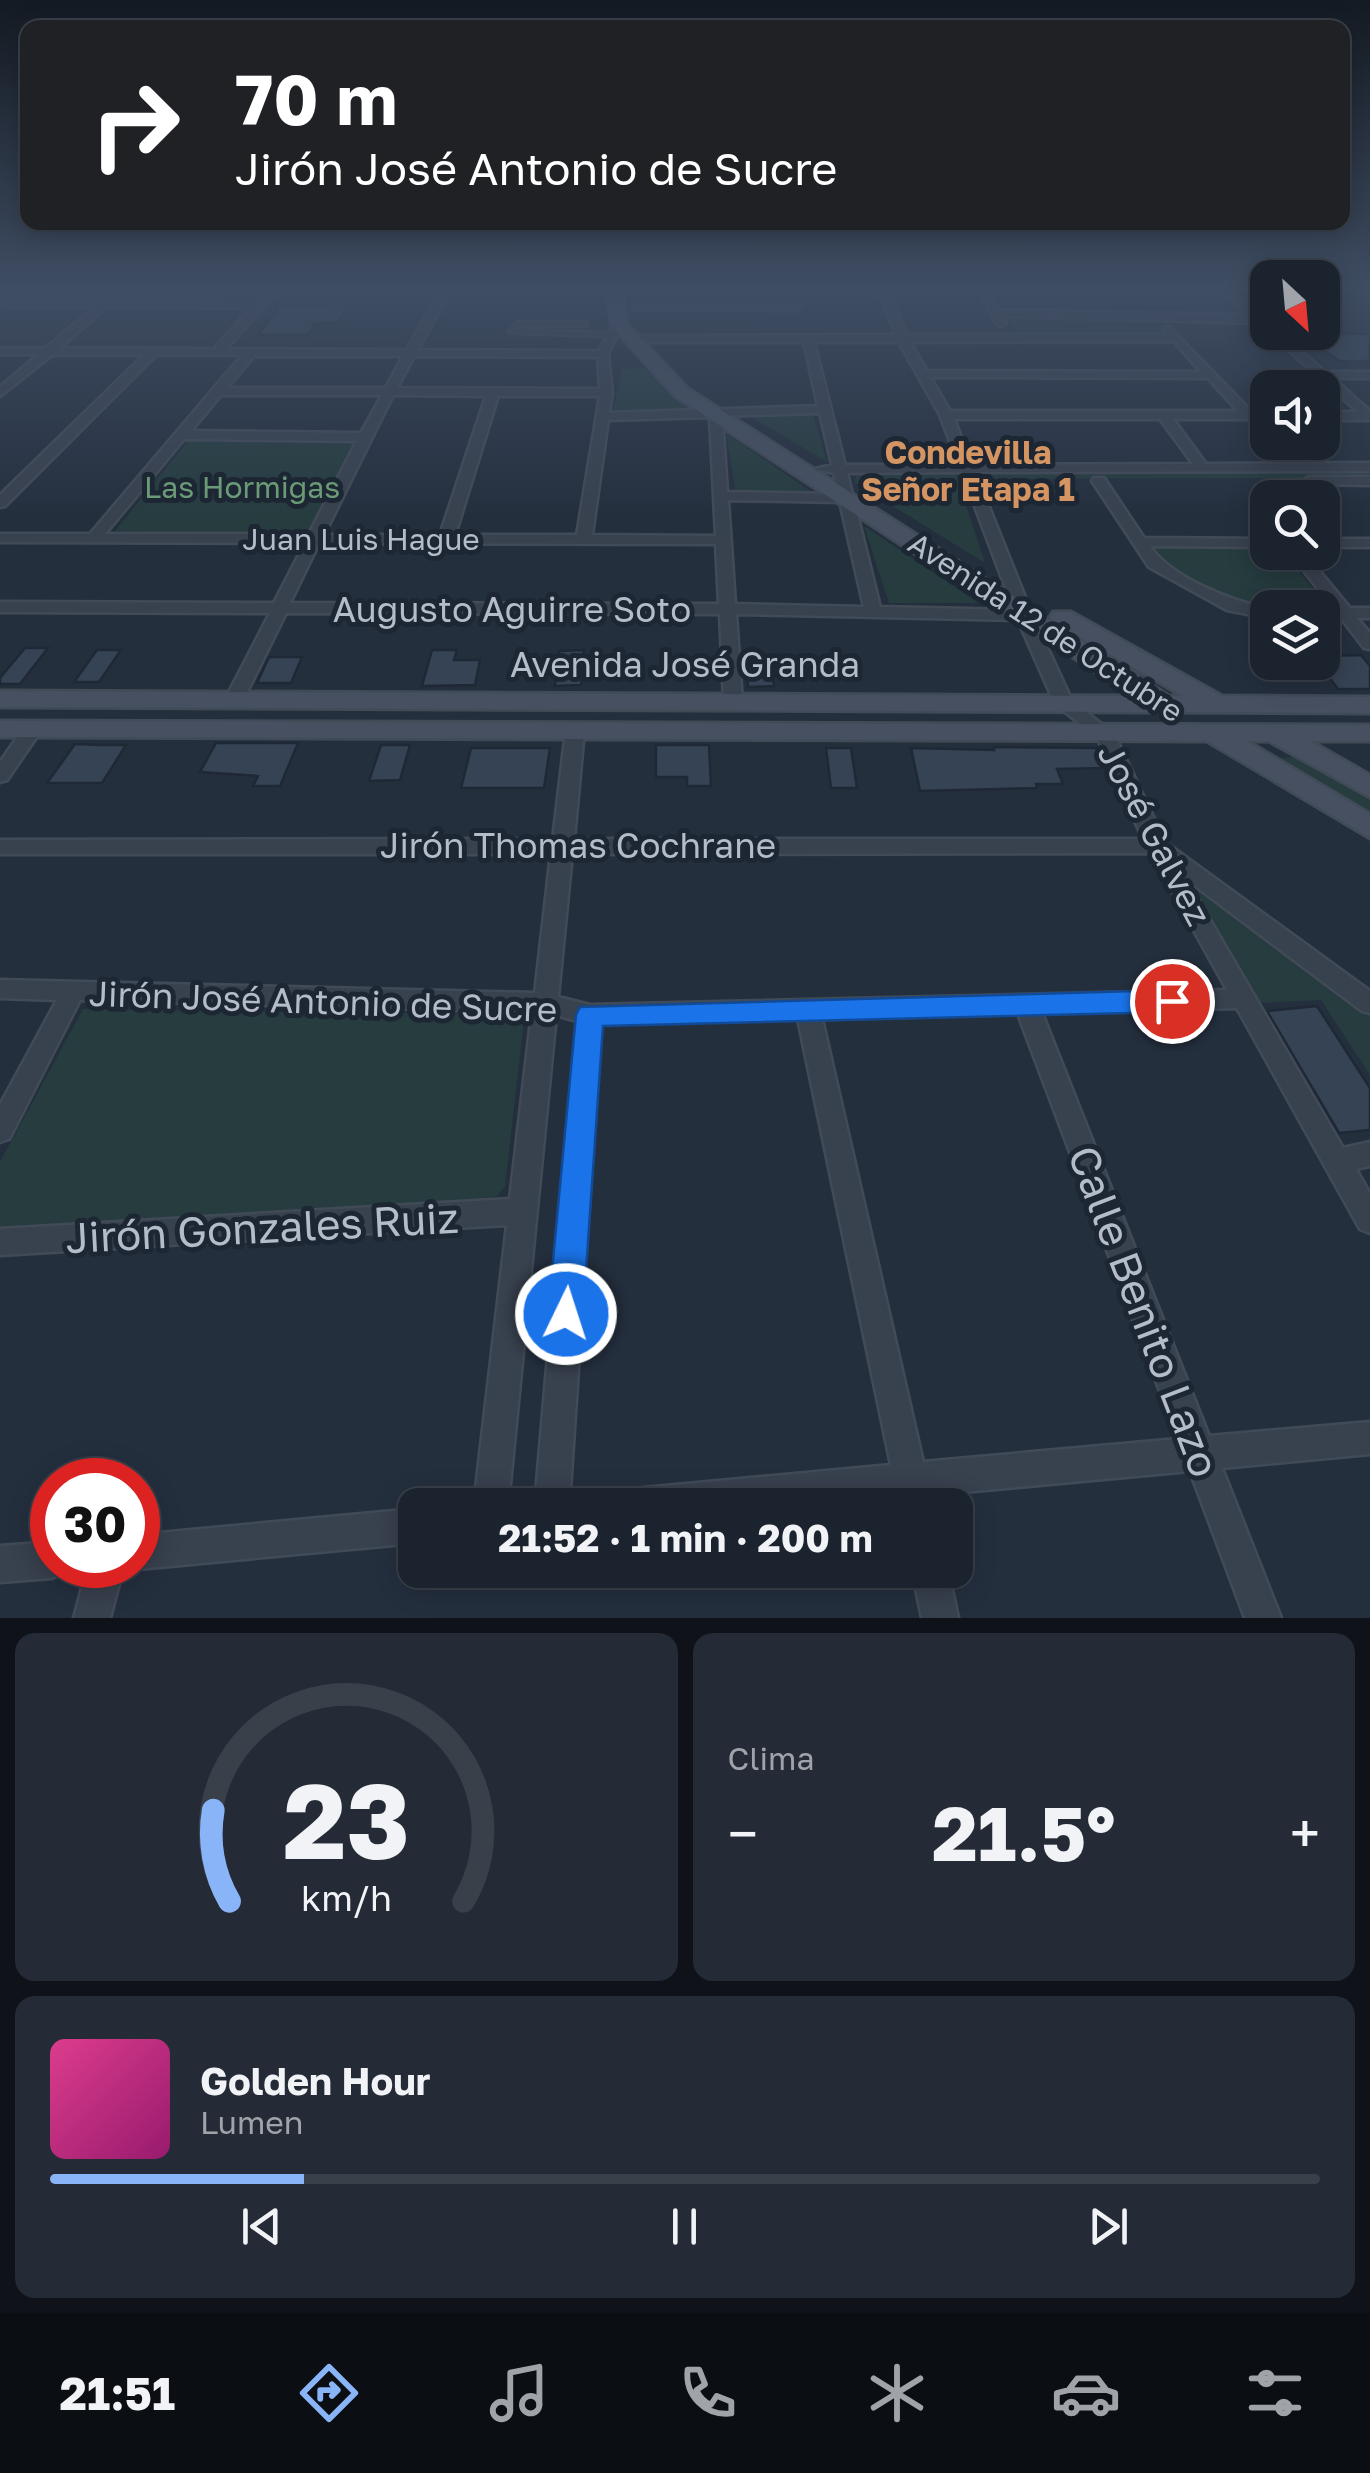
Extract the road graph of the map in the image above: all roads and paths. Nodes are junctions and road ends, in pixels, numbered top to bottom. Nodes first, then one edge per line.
1 (33, 366) edge
2 (139, 366) edge
3 (240, 366) edge
4 (405, 366) edge
5 (605, 366) edge
6 (668, 366) edge
7 (812, 366) edge
8 (920, 366) edge
9 (1202, 366) edge
10 (926, 374) junction
11 (1340, 374) edge
12 (1211, 375) junction
13 (1370, 375) edge
14 (218, 391) junction
15 (1340, 391) edge
16 (390, 392) junction
17 (0, 393) edge
18 (493, 393) junction
19 (606, 394) junction
20 (826, 408) junction
21 (719, 413) junction
22 (946, 415) junction
23 (1164, 415) junction
24 (1248, 416) joint
25 (1340, 416) edge
26 (1370, 416) edge
27 (603, 417) junction
28 (181, 435) junction
29 (365, 438) junction
30 (1370, 467) edge
31 (1204, 468) junction
32 (968, 475) junction
33 (1370, 481) edge
34 (1099, 482) junction
35 (840, 483) junction
36 (719, 496) junction
37 (0, 503) edge
38 (0, 538) edge
39 (94, 538) junction
40 (316, 539) junction
41 (446, 540) junction
42 (584, 540) junction
43 (722, 540) junction
44 (1138, 542) junction
45 (1250, 542) edge
46 (1340, 543) edge
47 (1370, 543) edge
48 (1310, 570) edge
49 (1021, 606) junction
50 (0, 607) edge
51 (727, 609) junction
52 (280, 610) junction
53 (1250, 610) edge
54 (873, 611) junction
55 (1340, 613) edge
56 (1345, 613) junction
57 (1370, 613) edge
58 (1370, 644) edge
59 (0, 700) edge
60 (100, 700) junction
61 (234, 700) junction
62 (733, 702) junction
63 (1064, 704) junction
64 (1166, 706) junction
65 (1370, 706) edge
66 (1218, 720) junction
67 (0, 729) edge
68 (33, 729) junction
69 (78, 729) junction
70 (575, 731) junction
71 (1370, 733) edge
72 (1105, 734) junction
73 (1276, 734) junction
74 (0, 776) edge
75 (1370, 788) edge
76 (1370, 828) edge
77 (563, 844) junction
78 (0, 846) edge
79 (1156, 846) junction
80 (0, 989) edge
81 (73, 991) junction
82 (1245, 999) junction
83 (545, 1003) junction
84 (1370, 1004) edge
85 (1028, 1005) junction
86 (808, 1010) junction
87 (590, 1015) junction
88 (0, 1131) edge
89 (1370, 1154) edge
90 (1336, 1160) junction
91 (523, 1211) junction
92 (1370, 1220) edge
93 (0, 1242) edge
94 (1370, 1438) edge
95 (1200, 1454) junction
96 (493, 1488) edge
97 (553, 1488) edge
98 (913, 1488) edge
99 (951, 1488) edge
100 (398, 1528) edge
101 (160, 1550) edge
102 (30, 1562) edge
103 (0, 1564) edge
104 (100, 1588) edge
105 (934, 1588) edge
106 (92, 1618) edge
107 (940, 1618) edge
108 (1263, 1618) edge

1 - 17 street
2 - 37 street
3 - 14 street
4 - 16 street
5 - 19 street
6 - 21 main road, Avenida 12 de Octubre
7 - 20 street
8 - 10 street, José Galvez
9 - 12 street
10 - 12 street
10 - 22 street, José Galvez
11 - 13 street
12 - 24 street
14 - 16 street
14 - 28 street
15 - 26 street
16 - 18 street
16 - 29 street
18 - 19 street
18 - 41 street
19 - 27 street
20 - 21 street
20 - 35 street
21 - 27 street
21 - 35 main road, Avenida 12 de Octubre
21 - 35 main road, Avenida 12 de Octubre
21 - 36 street
22 - 23 street
22 - 32 street, José Galvez
23 - 24 street
23 - 31 street
25 - 26 street
27 - 42 street
28 - 29 street
28 - 39 street
29 - 40 street
30 - 31 street
31 - 32 street
32 - 34 street
32 - 35 street
32 - 49 street, José Galvez
33 - 34 street
34 - 44 street
35 - 36 street
35 - 49 main road, Avenida 12 de Octubre
35 - 54 street
36 - 43 street
38 - 39 street, Juan Luis Hague
39 - 40 street, Juan Luis Hague
40 - 41 street, Juan Luis Hague
40 - 52 street
41 - 42 street, Juan Luis Hague
42 - 43 street, Juan Luis Hague
43 - 51 street
44 - 45 street
44 - 53 street
46 - 47 street
48 - 56 street
49 - 54 street, Augusto Aguirre Soto
49 - 63 street, José Galvez
49 - 64 main road, Avenida 12 de Octubre
49 - 66 main road, Avenida 12 de Octubre
50 - 52 street, Augusto Aguirre Soto
51 - 52 street, Augusto Aguirre Soto
51 - 54 street, Augusto Aguirre Soto
51 - 62 street
52 - 61 street
55 - 56 street
56 - 57 street
56 - 58 street
59 - 60 main road, Avenida José Granda
60 - 61 main road, Avenida José Granda
60 - 69 main road
61 - 62 main road, Avenida José Granda
62 - 63 main road, Avenida José Granda
63 - 64 main road, Avenida José Granda
63 - 72 street, José Galvez
64 - 66 main road, Avenida 12 de Octubre
65 - 66 main road, Avenida José Granda
66 - 72 main road, Avenida José Granda
66 - 73 main road, Avenida José Granda
66 - 76 main road, Avenida 12 de Octubre
67 - 68 main road, Avenida José Granda
68 - 69 main road, Avenida José Granda
68 - 74 street
69 - 70 main road, Avenida José Granda
70 - 72 main road, Avenida José Granda
70 - 77 street
71 - 73 main road, Avenida José Granda
72 - 79 street, José Galvez
73 - 75 main road
77 - 78 street, Jirón Thomas Cochrane
77 - 79 street, Jirón Thomas Cochrane
77 - 83 street
79 - 82 street, José Galvez
79 - 84 street
80 - 81 street, Jirón José Antonio de Sucre
81 - 83 street, Jirón José Antonio de Sucre
81 - 88 street
82 - 85 street, Jirón José Antonio de Sucre
82 - 90 street, José Galvez
83 - 87 street, Jirón José Antonio de Sucre
83 - 91 street
85 - 86 street, Jirón José Antonio de Sucre
85 - 95 street, Calle Benito Lazo
86 - 87 street, Jirón José Antonio de Sucre
86 - 98 street
87 - 97 street
89 - 90 street
90 - 92 street, José Galvez
91 - 93 street, Jirón Gonzales Ruiz
91 - 96 street
94 - 95 street
95 - 99 street
95 - 108 street, Calle Benito Lazo
100 - 101 street
102 - 103 street
104 - 106 street
105 - 107 street

